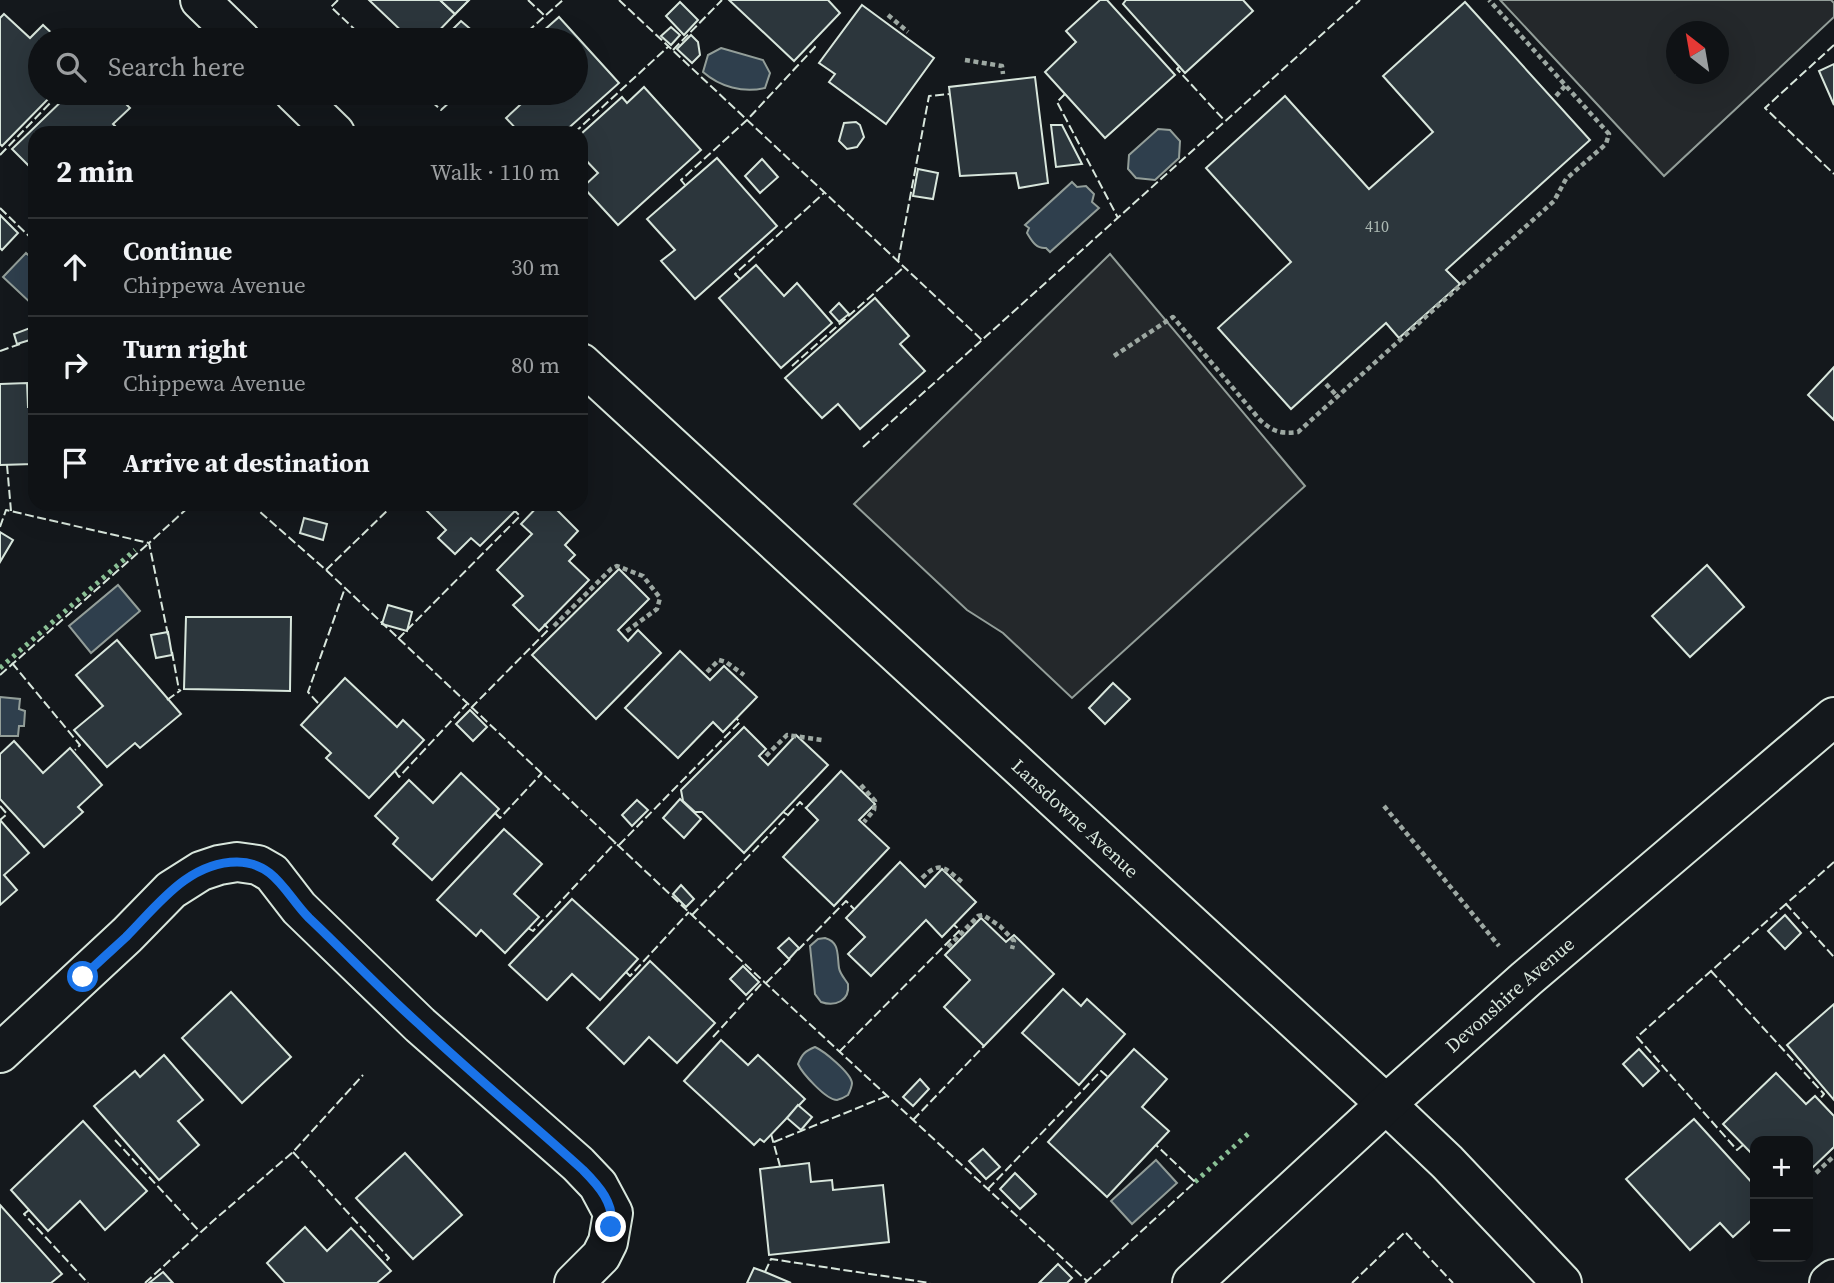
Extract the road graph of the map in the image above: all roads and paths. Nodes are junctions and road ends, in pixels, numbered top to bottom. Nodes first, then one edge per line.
1 (200, 0) edge
2 (1489, 0) edge
3 (888, 15) dead end
4 (229, 28) edge
5 (908, 32) dead end
6 (965, 60) dead end
7 (1003, 74) dead end
8 (1565, 86) junction
9 (1556, 96) dead end
10 (306, 105) edge
11 (328, 126) edge
12 (1114, 356) dead end
13 (588, 369) edge
14 (1326, 384) dead end
15 (1338, 397) junction
16 (554, 626) dead end
17 (624, 633) dead end
18 (707, 672) dead end
19 (744, 675) dead end
20 (1834, 717) edge
21 (822, 740) dead end
22 (766, 756) dead end
23 (862, 786) dead end
24 (1384, 806) dead end
25 (864, 822) dead end
26 (922, 878) dead end
27 (962, 882) dead end
28 (948, 947) dead end
29 (1012, 949) dead end
30 (1526, 979) junction
31 (0, 1053) edge
32 (1386, 1104) junction
33 (1834, 1156) edge
34 (1816, 1173) dead end
35 (1834, 1279) edge
36 (573, 1283) edge
37 (1192, 1283) edge
38 (1562, 1283) edge
39 (1829, 1283) edge

1 - 4 main road
2 - 8 path
3 - 5 path
6 - 7 path
8 - 9 path
8 - 15 path
10 - 11 main road
12 - 15 path
13 - 32 main road, Lansdowne Avenue
14 - 15 path
16 - 17 path
18 - 19 path
20 - 30 main road, Devonshire Avenue
21 - 22 path
23 - 25 path
24 - 30 path
26 - 27 path
28 - 29 path
30 - 32 main road, Devonshire Avenue
31 - 36 main road
32 - 37 main road, Devonshire Avenue
32 - 38 main road, Lansdowne Avenue
33 - 34 path
35 - 39 main road

